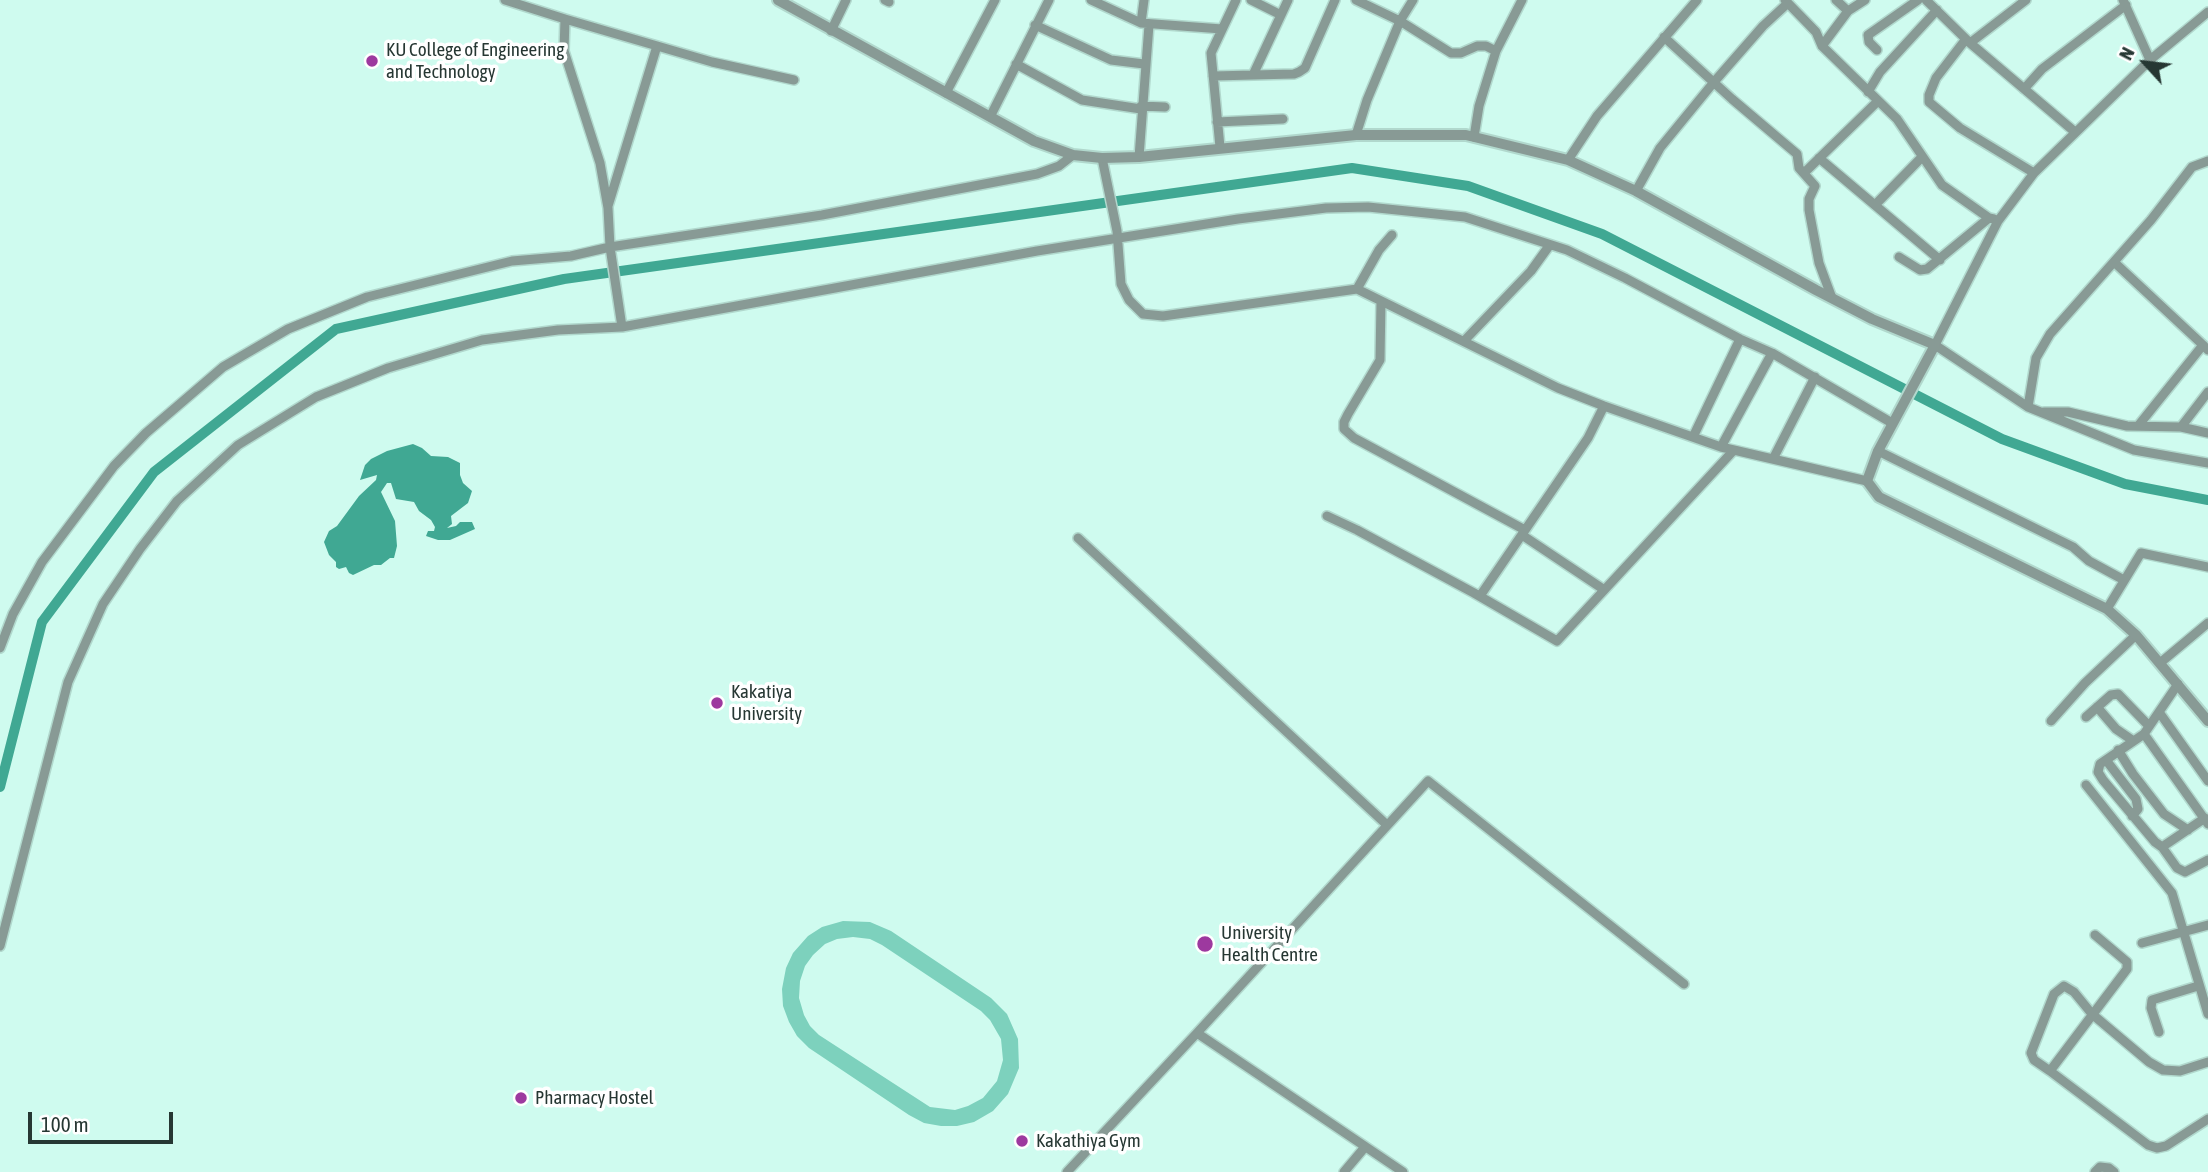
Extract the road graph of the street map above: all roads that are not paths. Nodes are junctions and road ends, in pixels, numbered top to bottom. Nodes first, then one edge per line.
1 (505, 0) edge
2 (846, 0) edge
3 (995, 0) edge
4 (1049, 0) edge
5 (1091, 0) edge
6 (1143, 0) edge
7 (1236, 0) edge
8 (1251, 0) edge
9 (1288, 0) edge
10 (1335, 0) edge
11 (1356, 0) edge
12 (1413, 0) edge
13 (1522, 0) edge
14 (1697, 0) edge
15 (1836, 0) edge
16 (1866, 0) edge
17 (1918, 0) edge
18 (1926, 0) edge
19 (2026, 0) edge
20 (1786, 1) edge
21 (783, 2) edge
22 (2124, 3) edge
23 (1937, 10) junction
24 (1848, 11) junction
25 (2208, 12) edge
26 (1280, 15) junction
27 (565, 19) junction
28 (1400, 21) junction
29 (1145, 24) junction
30 (1035, 25) junction
31 (1222, 29) junction
32 (831, 31) junction
33 (1664, 37) junction
34 (1968, 41) junction
35 (657, 46) junction
36 (1822, 46) junction
37 (1877, 50) dead end
38 (1496, 51) junction
39 (2150, 60) junction
40 (1016, 64) junction
41 (1144, 64) junction
42 (1213, 75) junction
43 (1254, 75) junction
44 (794, 80) dead end
45 (1714, 82) junction
46 (2024, 89) junction
47 (1868, 92) junction
48 (946, 93) junction
49 (1878, 101) junction
50 (1165, 107) dead end
51 (1141, 108) junction
52 (990, 117) junction
53 (1283, 119) dead end
54 (1217, 122) junction
55 (2075, 132) junction
56 (1356, 135) junction
57 (1474, 137) junction
58 (1220, 147) junction
59 (1073, 155) junction
60 (1139, 157) junction
61 (1922, 157) junction
62 (1102, 158) junction
63 (1819, 158) junction
64 (1568, 160) junction
65 (2208, 161) edge
66 (1804, 173) junction
67 (2035, 173) junction
68 (1636, 191) junction
69 (1875, 205) junction
70 (608, 208) junction
71 (1994, 219) junction
72 (1117, 235) junction
73 (1392, 235) dead end
74 (1549, 246) junction
75 (611, 250) junction
76 (1899, 257) dead end
77 (1940, 260) junction
78 (2114, 262) junction
79 (1357, 289) junction
80 (1832, 298) junction
81 (1381, 301) junction
82 (622, 327) junction
83 (1740, 339) junction
84 (1464, 341) junction
85 (1934, 345) junction
86 (2205, 347) edge
87 (1772, 353) junction
88 (1815, 377) junction
89 (2208, 392) edge
90 (1604, 406) junction
91 (2028, 407) junction
92 (2041, 412) junction
93 (1894, 419) junction
94 (2137, 426) junction
95 (2181, 427) junction
96 (2208, 433) edge
97 (1693, 437) junction
98 (1721, 447) junction
99 (1734, 450) junction
100 (1878, 451) junction
101 (1773, 459) junction
102 (2208, 463) edge
103 (1867, 481) junction
104 (1326, 516) dead end
105 (1523, 533) junction
106 (1078, 538) dead end
107 (2208, 567) edge
108 (2124, 580) junction
109 (1603, 589) junction
110 (1480, 596) junction
111 (2107, 609) junction
112 (2208, 623) edge
113 (2136, 635) junction
114 (0, 648) edge
115 (2160, 663) junction
116 (2178, 684) junction
117 (2097, 707) junction
118 (2158, 712) junction
119 (2085, 717) dead end
120 (2208, 720) edge
121 (2051, 721) dead end
122 (2146, 730) junction
123 (2132, 740) junction
124 (2118, 750) junction
125 (2106, 760) junction
126 (2208, 781) edge
127 (2086, 785) dead end
128 (2129, 789) junction
129 (2118, 797) junction
130 (2132, 816) junction
131 (2206, 821) edge
132 (1387, 825) junction
133 (2188, 830) junction
134 (2162, 848) junction
135 (2208, 860) edge
136 (2208, 925) edge
137 (2182, 931) junction
138 (2095, 935) dead end
139 (2142, 943) dead end
140 (0, 946) edge
141 (1684, 984) dead end
142 (2198, 986) junction
143 (2092, 1014) junction
144 (2208, 1014) edge
145 (2159, 1032) dead end
146 (1197, 1033) junction
147 (2208, 1062) edge
148 (2050, 1071) junction
149 (2208, 1119) edge
150 (1365, 1147) junction
151 (1067, 1172) edge
152 (1344, 1172) edge
153 (1403, 1172) edge
154 (2095, 1172) edge
155 (2114, 1172) edge

1 - 27 street
2 - 32 street
3 - 48 street
4 - 30 street
5 - 29 street
6 - 29 street
7 - 31 street
8 - 26 street
9 - 26 street
10 - 43 street
11 - 28 street
12 - 28 street
13 - 38 street
14 - 33 street
15 - 24 street
16 - 24 street
17 - 37 street
18 - 23 street
19 - 34 street
20 - 36 street
20 - 45 street
21 - 32 street
22 - 39 street
22 - 46 street
23 - 34 street
23 - 47 street
24 - 36 street
25 - 39 street
26 - 43 street
27 - 35 street
27 - 70 street
28 - 38 street
28 - 56 street
29 - 31 street
29 - 41 street
30 - 40 street
30 - 41 street
31 - 42 street
32 - 48 street
33 - 45 street
33 - 64 street
34 - 46 street
34 - 67 street
35 - 44 street
35 - 70 street
36 - 47 street
38 - 57 street
39 - 55 street
40 - 51 street
40 - 52 street
41 - 51 street
42 - 43 street
42 - 54 street
45 - 66 street
45 - 68 street
46 - 55 street
47 - 49 street
48 - 52 street
49 - 61 street
49 - 63 street
50 - 51 street
51 - 60 street
52 - 59 street
53 - 54 street
54 - 58 street
55 - 67 street
56 - 57 street
56 - 58 street
57 - 64 street
58 - 60 street
59 - 62 street
59 - 75 street
60 - 62 street
61 - 69 street
61 - 71 street
62 - 72 street
63 - 66 street
63 - 69 street
64 - 68 street
65 - 78 street
66 - 80 street
67 - 71 street
68 - 80 street
69 - 77 street
70 - 75 street
71 - 77 street
71 - 85 street
72 - 74 street
72 - 79 street
72 - 82 street
73 - 79 street
74 - 83 street
74 - 84 street
75 - 82 street
75 - 114 street
76 - 77 street
78 - 86 street
78 - 91 street
79 - 81 street
80 - 85 street
81 - 84 street
81 - 105 street
82 - 140 street
83 - 87 street
83 - 97 street
84 - 90 street
85 - 91 street
85 - 93 street
86 - 94 street
87 - 88 street
87 - 98 street
88 - 93 street
88 - 101 street
89 - 95 street
90 - 97 street
90 - 105 street
91 - 92 street
92 - 94 street
92 - 102 street
93 - 100 street
94 - 95 street
95 - 96 street
97 - 98 street
98 - 99 street
99 - 101 street
99 - 109 street
100 - 103 street
100 - 108 street
101 - 103 street
103 - 111 street
104 - 110 street
105 - 109 street
105 - 110 street
106 - 132 street
107 - 108 street
108 - 111 street
109 - 110 street
111 - 113 street
112 - 115 street
113 - 115 street
113 - 121 street
115 - 116 street
116 - 118 street
116 - 120 street
117 - 119 street
117 - 122 street
117 - 123 street
118 - 122 street
118 - 126 street
122 - 123 street
122 - 131 street
123 - 124 street
124 - 125 street
124 - 133 street
125 - 128 street
125 - 129 street
127 - 137 street
128 - 129 street
128 - 130 street
129 - 130 street
130 - 134 street
131 - 133 street
132 - 141 street
132 - 146 street
133 - 134 street
134 - 135 street
136 - 137 street
137 - 139 street
137 - 142 street
138 - 143 street
142 - 144 street
142 - 145 street
143 - 147 street
143 - 148 street
143 - 148 street
146 - 150 street
146 - 151 street
148 - 149 street
150 - 152 street
150 - 153 street
154 - 155 street

